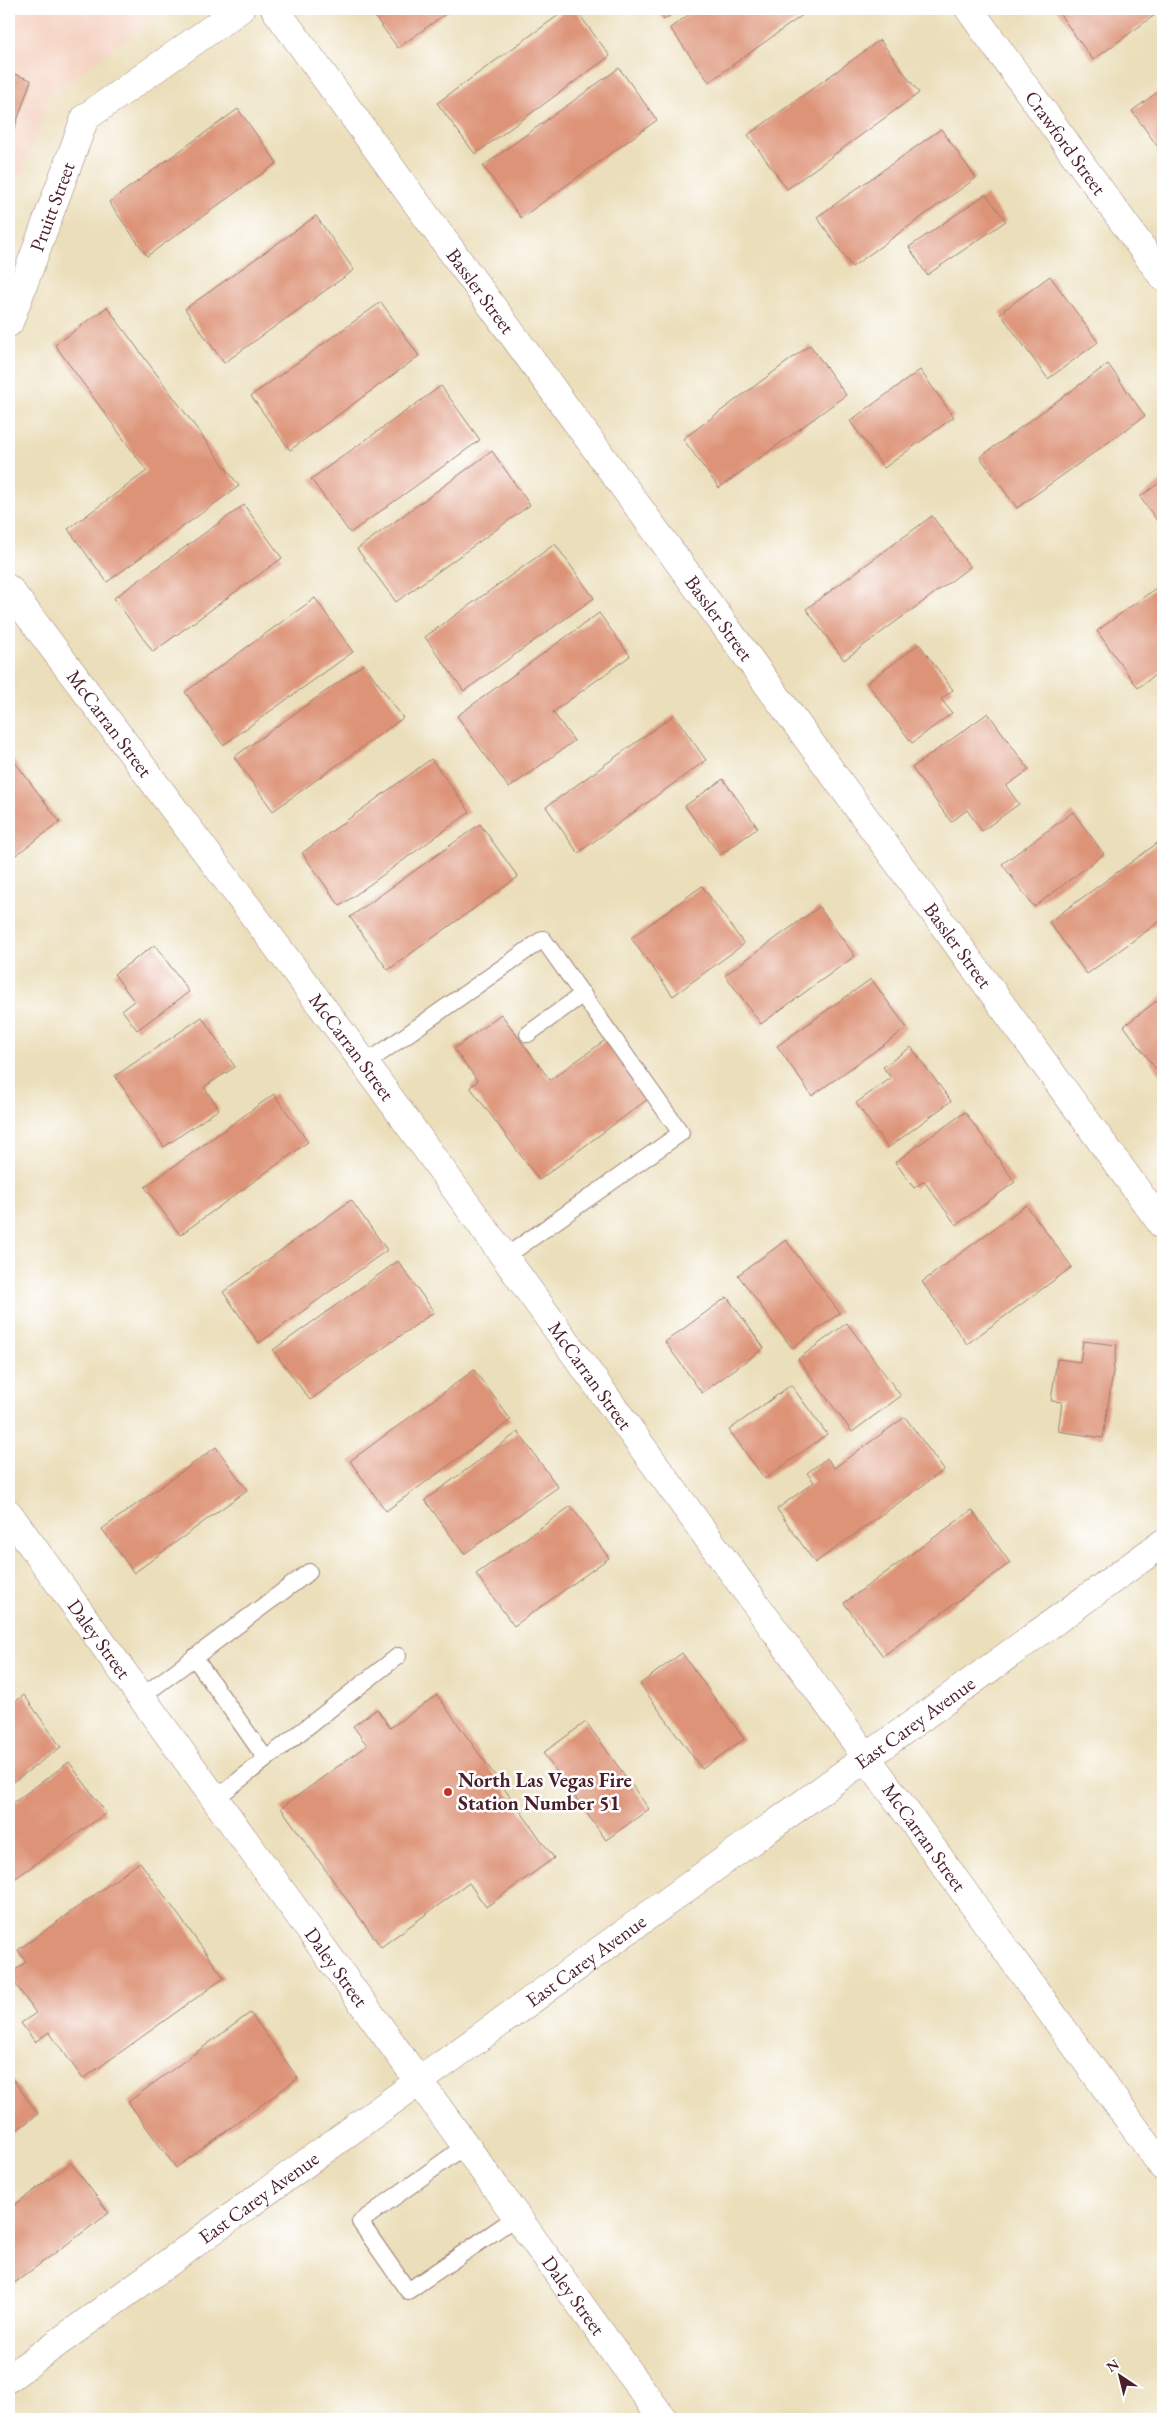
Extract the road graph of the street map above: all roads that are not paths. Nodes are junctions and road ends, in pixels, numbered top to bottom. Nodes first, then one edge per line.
1 (240, 9) edge
2 (275, 9) edge
3 (969, 9) edge
4 (1163, 277) edge
5 (9, 323) edge
6 (9, 589) edge
7 (583, 994) junction
8 (528, 1034) dead end
9 (366, 1064) junction
10 (1163, 1226) edge
11 (505, 1258) junction
12 (9, 1514) edge
13 (1163, 1543) edge
14 (309, 1572) dead end
15 (398, 1656) dead end
16 (194, 1657) junction
17 (141, 1697) junction
18 (867, 1757) junction
19 (266, 1759) junction
20 (215, 1800) junction
21 (419, 2082) junction
22 (465, 2146) junction
23 (1163, 2167) edge
24 (516, 2217) junction
25 (9, 2378) edge
26 (663, 2419) edge

1 - 5 street, Pruitt Street
2 - 10 street, Bassler Street
3 - 4 street, Crawford Street
6 - 9 street, McCarran Street
7 - 8 lane
7 - 9 lane
7 - 11 lane
9 - 11 street, McCarran Street
11 - 18 street, McCarran Street
12 - 17 street, Daley Street
13 - 18 street, East Carey Avenue
14 - 16 lane
15 - 19 lane
16 - 17 lane
16 - 19 lane
17 - 20 street, Daley Street
18 - 21 street, East Carey Avenue
18 - 23 street, McCarran Street
19 - 20 lane
20 - 21 street, Daley Street
21 - 22 street, Daley Street
21 - 25 street, East Carey Avenue
22 - 24 street, Daley Street
22 - 24 lane
24 - 26 street, Daley Street

